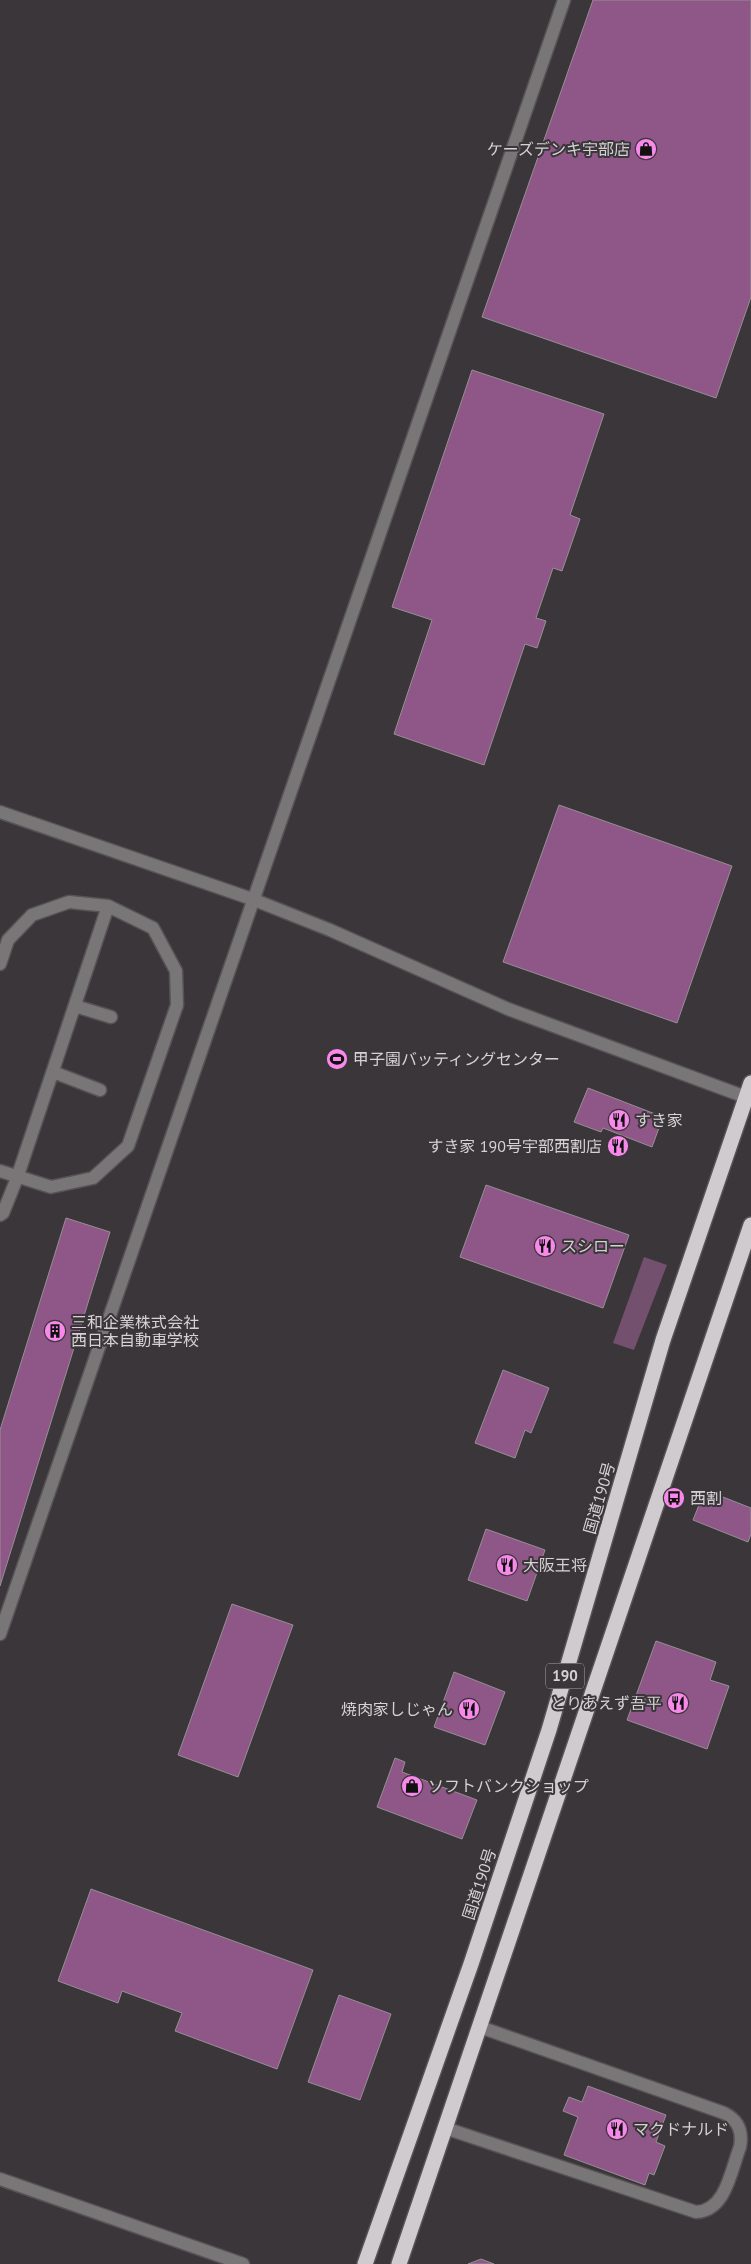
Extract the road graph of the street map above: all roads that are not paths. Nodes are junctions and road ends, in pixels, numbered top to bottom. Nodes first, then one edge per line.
1 (564, 0) edge
2 (0, 812) edge
3 (252, 899) junction
4 (108, 906) junction
5 (0, 964) edge
6 (75, 1006) junction
7 (111, 1017) dead end
8 (53, 1072) junction
9 (100, 1090) dead end
10 (749, 1093) edge
11 (0, 1171) edge
12 (17, 1178) junction
13 (0, 1216) edge
14 (751, 1225) edge
15 (0, 1634) edge
16 (480, 2027) junction
17 (445, 2128) junction
18 (0, 2179) edge
19 (243, 2264) edge
20 (366, 2264) edge
21 (399, 2264) edge

1 - 3 street
2 - 3 street
3 - 10 street
3 - 15 street
4 - 5 street
4 - 6 street
4 - 12 street
6 - 7 street
6 - 8 street
8 - 9 street
8 - 12 street
10 - 20 highway, 国道190号 / 190
11 - 12 street
12 - 13 street
14 - 16 highway, 190
16 - 17 highway, 190
16 - 17 street
17 - 21 highway, 190
18 - 19 street

